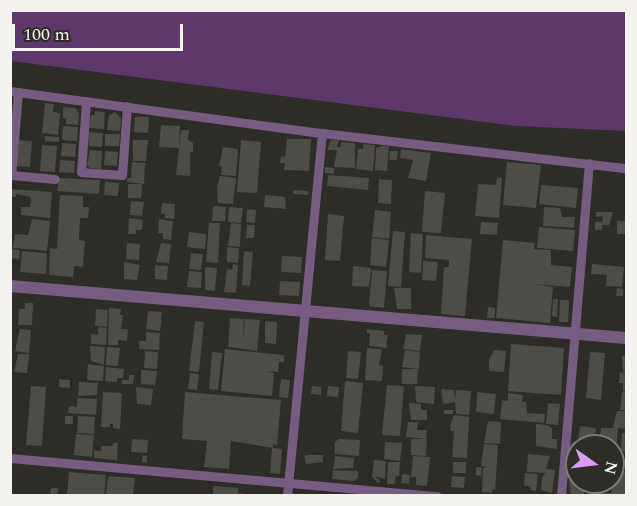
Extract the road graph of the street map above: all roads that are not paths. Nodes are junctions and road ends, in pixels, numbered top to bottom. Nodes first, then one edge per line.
1 (14, 92) edge
2 (86, 101) junction
3 (127, 106) junction
4 (322, 133) junction
5 (589, 163) junction
6 (627, 168) edge
7 (55, 179) dead end
8 (10, 286) edge
9 (303, 310) junction
10 (576, 334) junction
11 (627, 338) edge
12 (10, 458) edge
13 (288, 483) junction
14 (287, 495) edge
15 (437, 495) edge
16 (561, 495) edge

1 - 2 street
1 - 7 street
2 - 3 street
2 - 3 street
3 - 4 street
4 - 5 street
4 - 9 street
5 - 6 street
5 - 10 street
8 - 9 street
9 - 10 street
9 - 13 street
10 - 11 street
10 - 16 street
12 - 13 street
13 - 14 street
13 - 15 street

